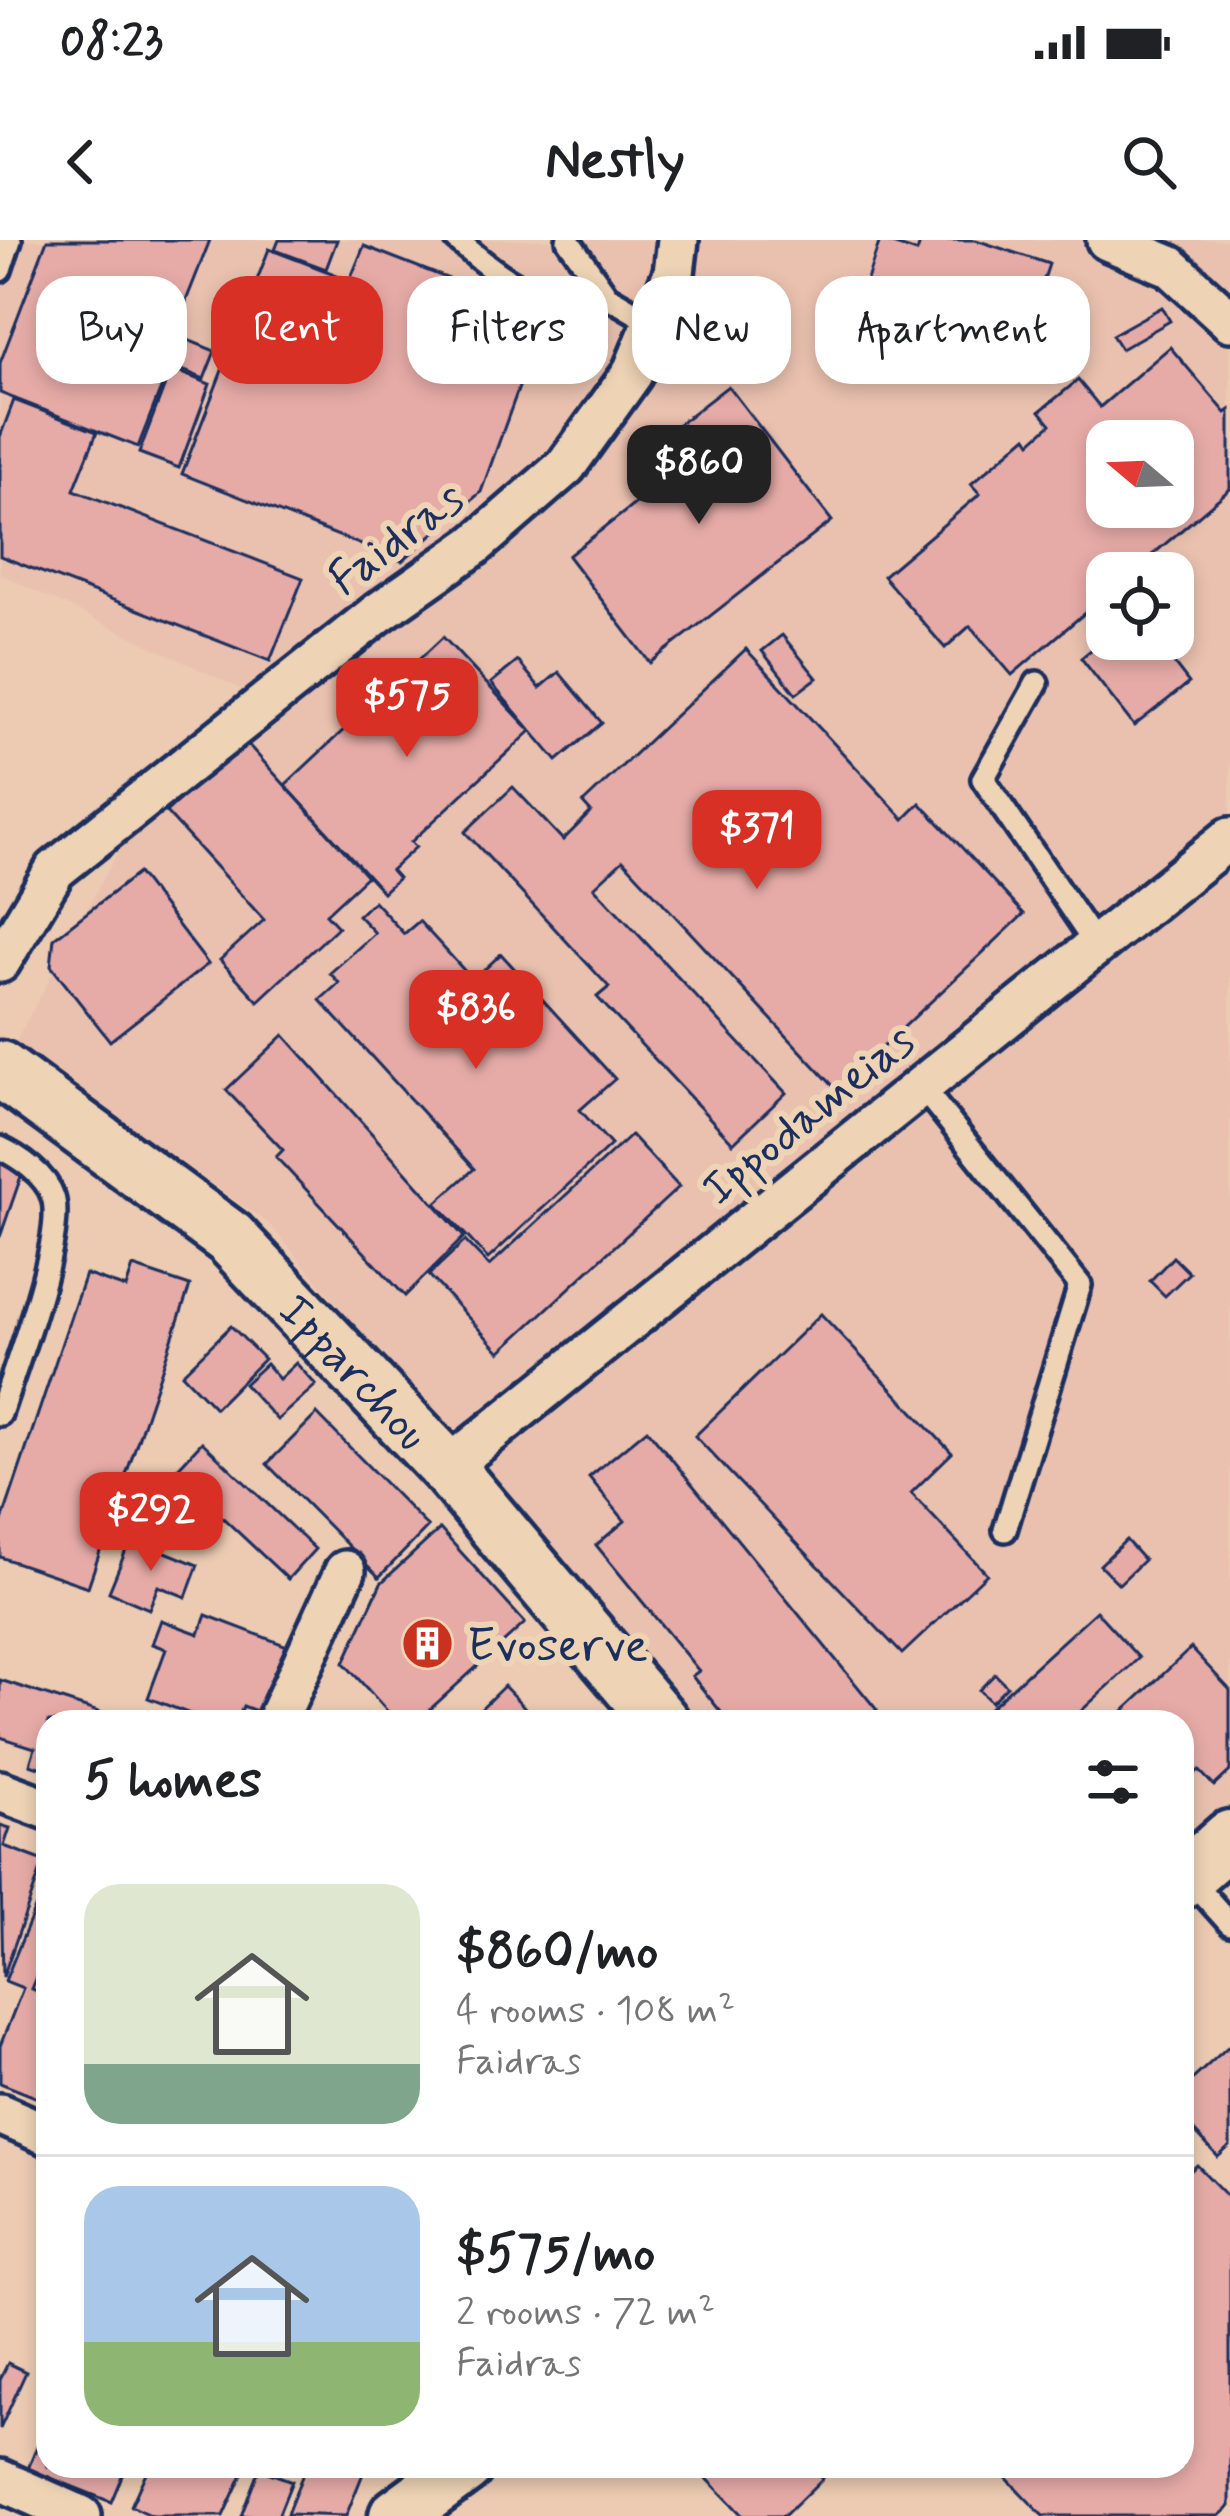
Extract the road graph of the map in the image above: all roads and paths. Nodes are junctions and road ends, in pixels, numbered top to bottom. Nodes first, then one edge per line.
1 (10, 240) edge
2 (457, 240) edge
3 (568, 240) edge
4 (678, 240) edge
5 (1107, 240) edge
6 (0, 270) edge
7 (504, 276) edge
8 (594, 276) edge
9 (673, 276) edge
10 (608, 296) edge
11 (632, 310) edge
12 (1230, 321) edge
13 (632, 374) edge
14 (1037, 683) dead end
15 (1230, 838) edge
16 (1096, 945) junction
17 (0, 962) edge
18 (0, 1069) edge
19 (921, 1086) junction
20 (0, 1148) edge
21 (0, 1414) edge
22 (447, 1468) junction
23 (1005, 1530) dead end
24 (346, 1571) dead end
25 (282, 1710) edge
26 (652, 1710) edge
27 (0, 1791) edge
28 (36, 1804) edge
29 (1230, 1838) edge
30 (1194, 1869) edge
31 (1194, 1888) edge
32 (1230, 1924) edge
33 (0, 2114) edge
34 (36, 2129) edge
35 (449, 2478) edge
36 (0, 2480) edge
37 (81, 2516) edge
38 (398, 2516) edge

1 - 6 lane
2 - 7 lane
3 - 8 lane
4 - 9 street, Faidras
5 - 12 street
10 - 11 lane
13 - 17 street, Faidras
14 - 16 lane
15 - 16 street, Ippodameias
16 - 19 street, Ippodameias
18 - 22 street, Ipparchou
19 - 22 street, Ippodameias
19 - 23 lane
20 - 21 lane
22 - 26 street, Ipparchou
24 - 25 street
27 - 28 street
29 - 30 street
31 - 32 lane
33 - 34 street
35 - 38 street
36 - 37 street

